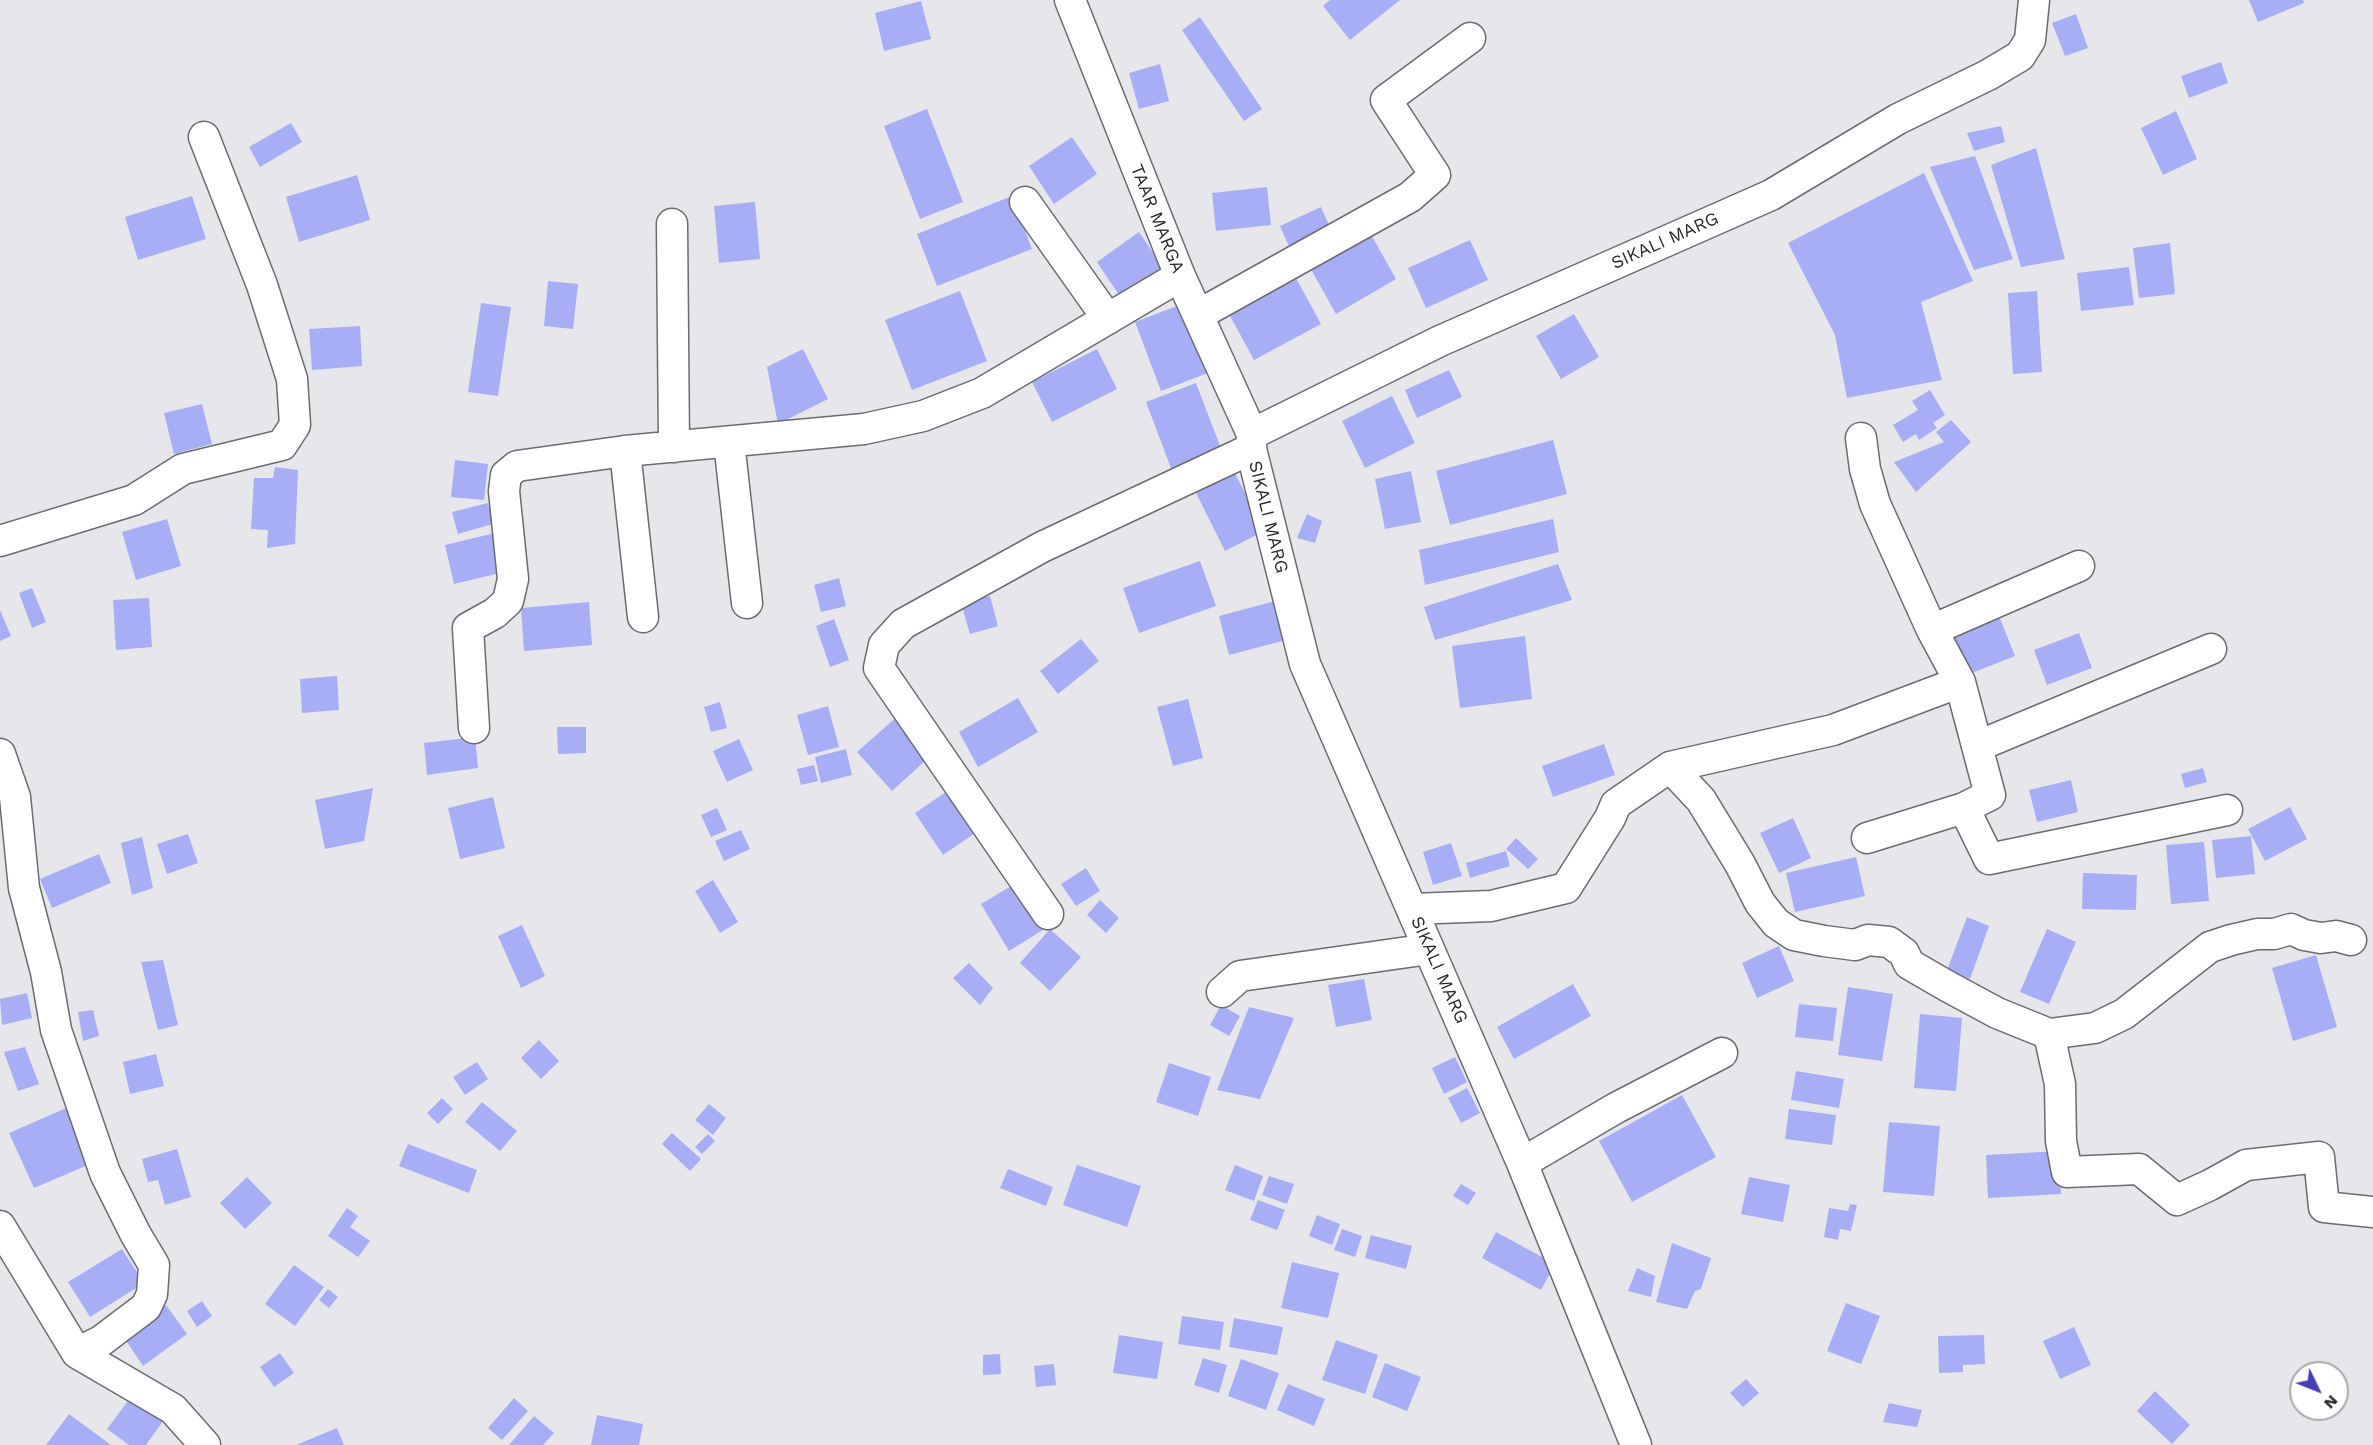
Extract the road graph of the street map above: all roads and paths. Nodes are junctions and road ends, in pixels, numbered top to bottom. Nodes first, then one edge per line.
1 (1070, 0) edge
2 (2034, 0) edge
3 (1470, 38) dead end
4 (204, 137) dead end
5 (1025, 202) dead end
6 (672, 224) dead end
7 (1180, 276) junction
8 (1198, 315) junction
9 (1108, 319) junction
10 (1861, 438) dead end
11 (729, 442) junction
12 (1252, 442) junction
13 (674, 447) junction
14 (626, 451) junction
15 (0, 541) edge
16 (2079, 566) dead end
17 (747, 603) dead end
18 (643, 617) dead end
19 (1932, 630) junction
20 (2211, 648) dead end
21 (1960, 682) junction
22 (474, 728) dead end
23 (1978, 746) junction
24 (0, 754) edge
25 (1670, 767) junction
26 (1964, 808) junction
27 (2228, 810) dead end
28 (1867, 838) dead end
29 (1412, 909) junction
30 (1048, 914) dead end
31 (2351, 940) dead end
32 (1430, 949) junction
33 (1222, 992) dead end
34 (2049, 1034) junction
35 (1722, 1053) dead end
36 (1522, 1163) junction
37 (2373, 1212) edge
38 (0, 1226) edge
39 (77, 1353) junction
40 (205, 1445) edge
41 (1636, 1445) edge

1 - 7 street, TAAR MARGA
2 - 12 street, SIKALI MARG
3 - 8 street
4 - 15 street
5 - 9 street
6 - 13 street
7 - 8 street, TAAR MARGA
7 - 9 street
8 - 12 street, TAAR MARGA
9 - 11 street
10 - 19 street
11 - 13 street
11 - 17 street
12 - 29 street, SIKALI MARG
12 - 30 street
13 - 14 street
14 - 18 street
14 - 22 street
16 - 19 street
19 - 21 street
20 - 23 street
21 - 23 street
21 - 25 street
23 - 26 street
24 - 39 street
25 - 29 street
25 - 34 street
26 - 27 street
26 - 28 street
29 - 32 street, SIKALI MARG
31 - 34 street
32 - 33 street
32 - 36 street, SIKALI MARG
34 - 37 street
35 - 36 street
36 - 41 street, SIKALI MARG
38 - 39 street
39 - 40 street

